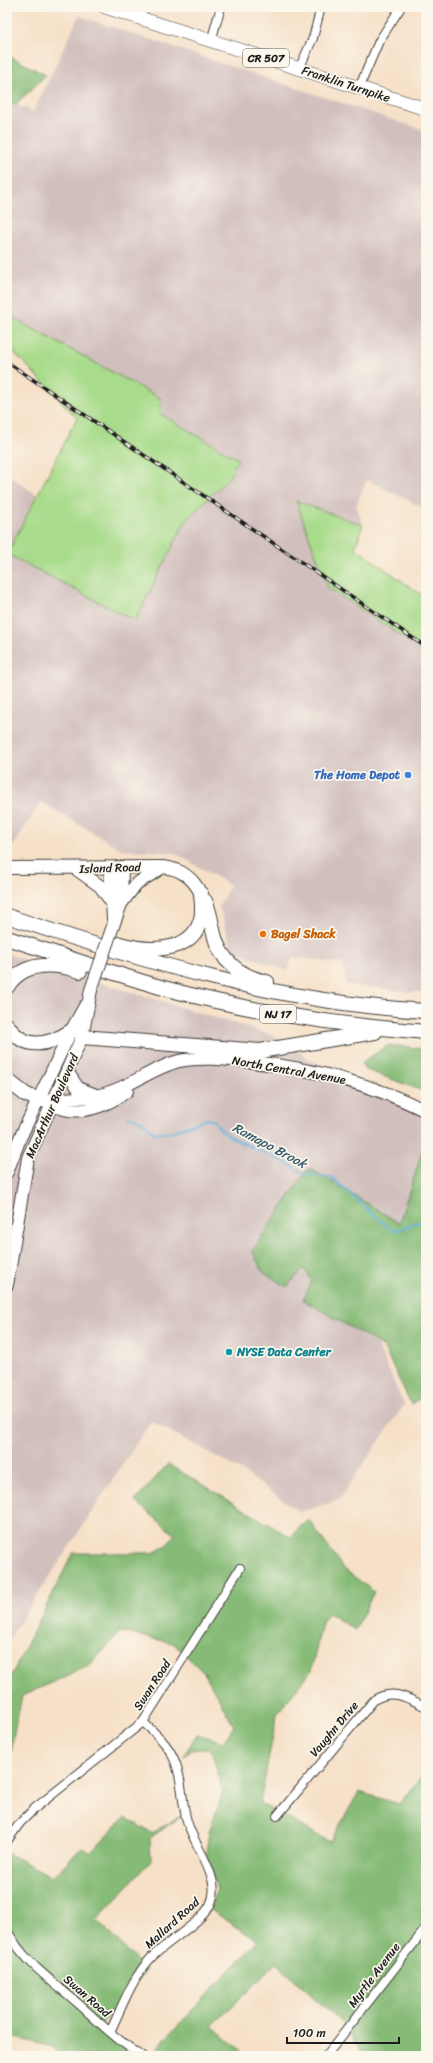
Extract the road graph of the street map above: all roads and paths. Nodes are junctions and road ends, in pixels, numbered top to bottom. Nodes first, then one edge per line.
1 (105, 7) edge
2 (221, 7) edge
3 (321, 7) edge
4 (401, 7) edge
5 (211, 41) junction
6 (299, 69) junction
7 (359, 88) junction
8 (426, 109) edge
9 (163, 867) junction
10 (7, 868) edge
11 (116, 868) junction
12 (75, 869) junction
13 (201, 894) junction
14 (116, 904) junction
15 (7, 916) edge
16 (28, 923) junction
17 (7, 938) edge
18 (134, 978) junction
19 (7, 987) edge
20 (287, 994) junction
21 (426, 1011) edge
22 (7, 1025) edge
23 (397, 1030) junction
24 (426, 1032) edge
25 (76, 1034) junction
26 (67, 1071) junction
27 (149, 1074) junction
28 (7, 1080) edge
29 (99, 1096) junction
30 (38, 1100) junction
31 (54, 1102) junction
32 (426, 1112) edge
33 (7, 1172) edge
34 (7, 1285) edge
35 (240, 1568) dead end
36 (426, 1707) edge
37 (143, 1722) junction
38 (277, 1816) dead end
39 (7, 1841) edge
40 (426, 1928) edge
41 (7, 1930) edge
42 (110, 2032) junction
43 (142, 2056) edge
44 (326, 2056) edge

1 - 5 main road, Franklin Turnpike / CR 507
2 - 5 street
3 - 6 street
4 - 7 street
5 - 6 main road, Franklin Turnpike / CR 507
6 - 7 main road, Franklin Turnpike / CR 507
7 - 8 main road, Franklin Turnpike / CR 507
9 - 11 main road, Island Road
9 - 13 main road, Island Road
9 - 14 main road
10 - 12 main road, Island Road
11 - 12 main road, Island Road
11 - 14 main road, MacArthur Boulevard
12 - 14 main road
13 - 16 highway
13 - 20 highway
14 - 25 main road, MacArthur Boulevard, bridge
15 - 16 highway, NJ 17
16 - 20 highway, NJ 17
17 - 18 highway, NJ 17
18 - 19 highway
18 - 23 highway, NJ 17
20 - 21 highway, NJ 17
22 - 25 highway
23 - 24 highway, NJ 17
23 - 25 highway
25 - 26 main road, MacArthur Boulevard
25 - 30 main road, MacArthur Boulevard
26 - 29 main road
26 - 31 main road, MacArthur Boulevard
27 - 29 main road, North Central Avenue
27 - 31 main road, North Central Avenue
27 - 32 main road, North Central Avenue
28 - 30 highway
29 - 31 main road, North Central Avenue
30 - 31 main road, North Central Avenue
30 - 33 main road, MacArthur Boulevard
31 - 34 main road, MacArthur Boulevard
35 - 37 street, Swan Road
36 - 38 street, Vaughn Drive
37 - 39 street, Swan Road
37 - 42 street, Mallard Road
40 - 44 street, Myrtle Avenue
41 - 42 street, Swan Road
42 - 43 street, Swan Road

